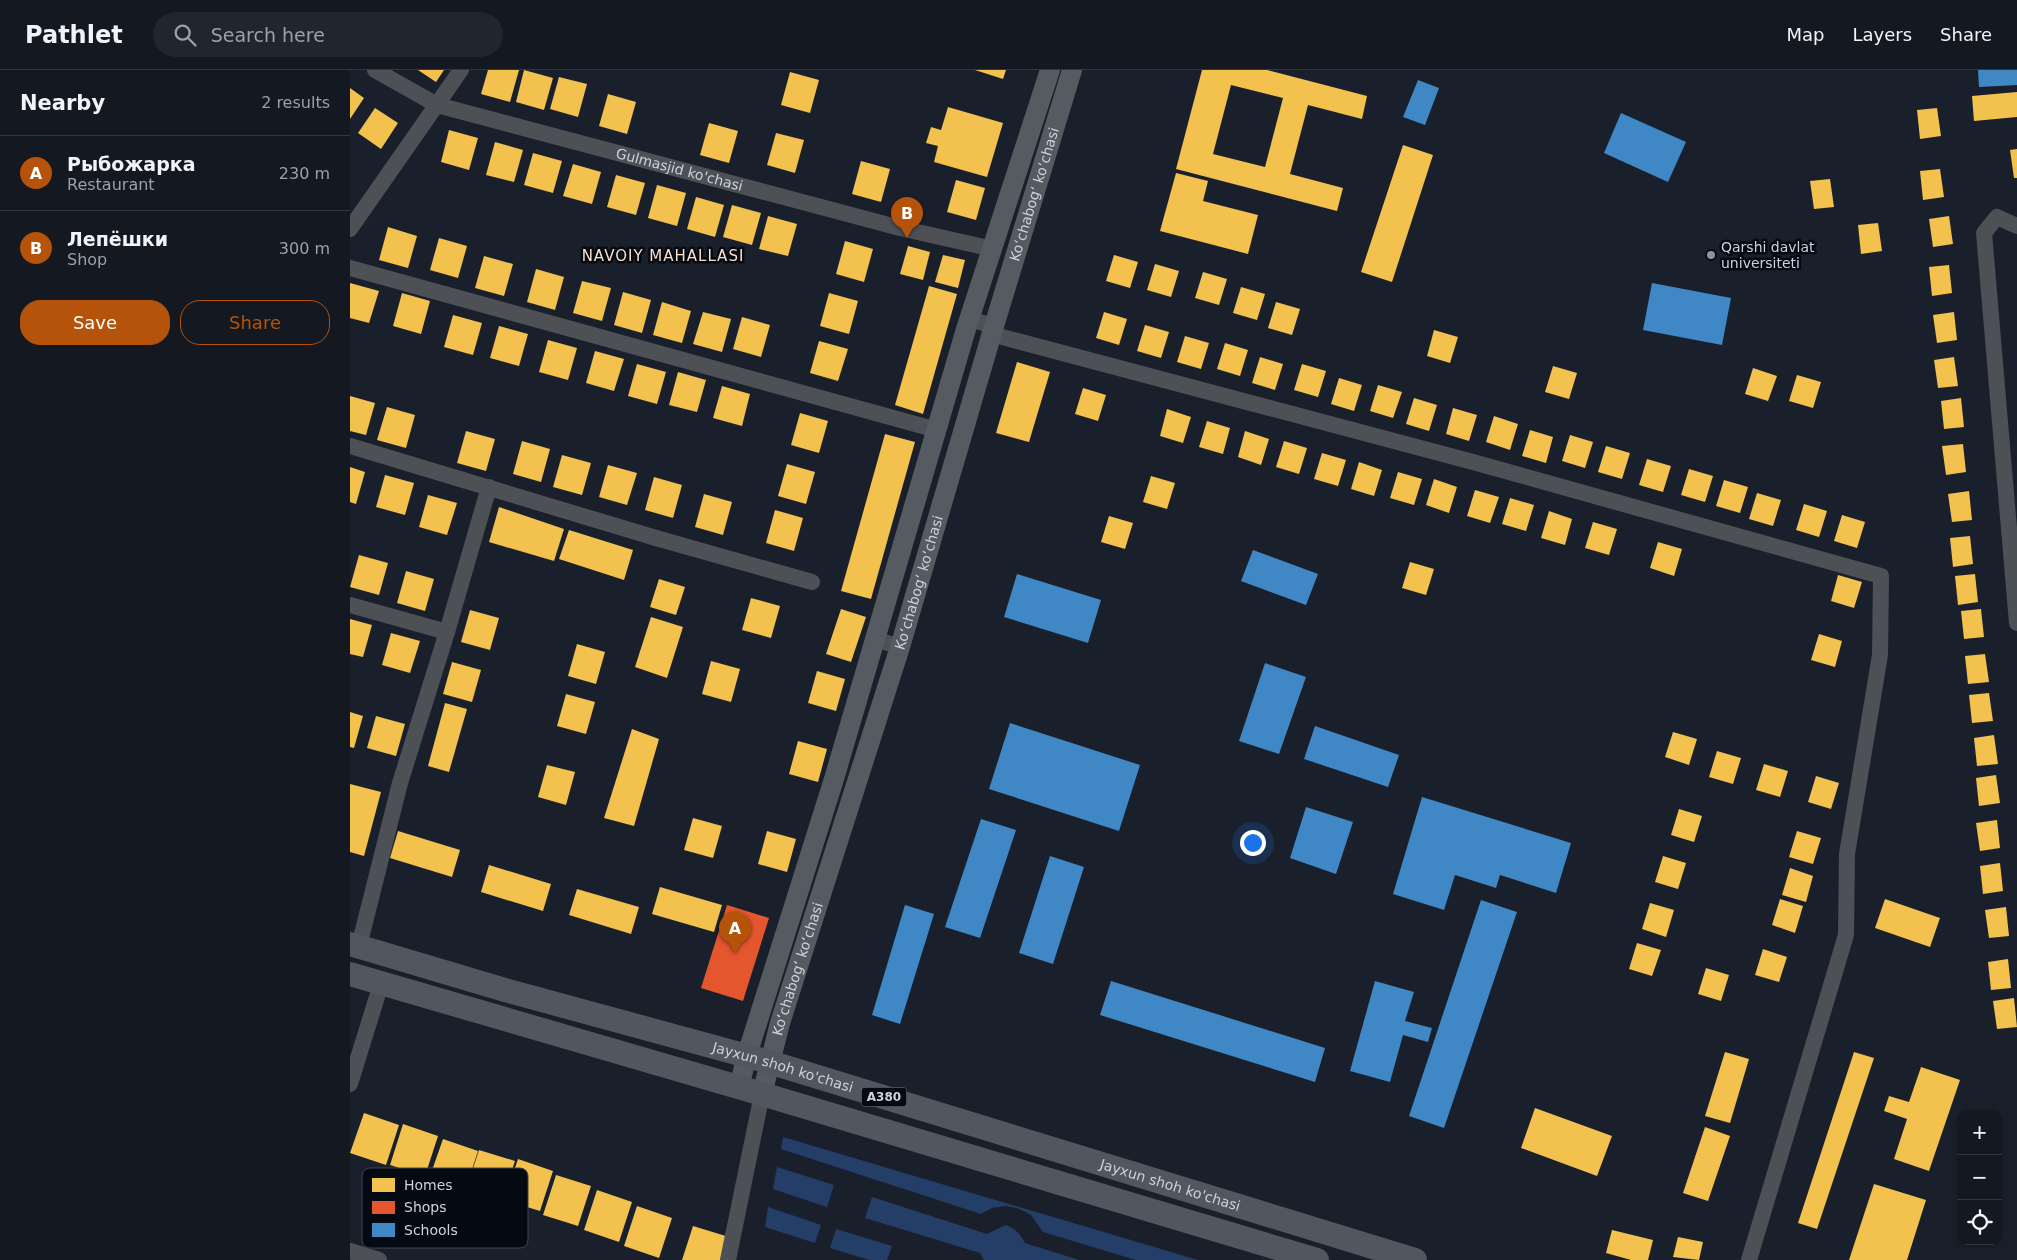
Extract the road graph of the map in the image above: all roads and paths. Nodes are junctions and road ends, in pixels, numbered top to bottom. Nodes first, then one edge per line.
1 (375, 70) edge
2 (462, 70) edge
3 (1050, 70) edge
4 (1072, 70) edge
5 (437, 105) junction
6 (2017, 226) edge
7 (350, 229) edge
8 (992, 249) junction
9 (350, 268) edge
10 (969, 319) junction
11 (992, 330) junction
12 (937, 430) junction
13 (350, 446) edge
14 (488, 487) junction
15 (812, 582) dead end
16 (350, 606) edge
17 (2017, 623) edge
18 (447, 632) junction
19 (875, 638) junction
20 (900, 647) junction
21 (355, 945) edge
22 (350, 974) edge
23 (381, 984) junction
24 (758, 1058) junction
25 (350, 1084) edge
26 (739, 1087) junction
27 (762, 1094) junction
28 (1040, 1145) junction
29 (1031, 1174) junction
30 (350, 1251) edge
31 (379, 1260) edge
32 (728, 1260) edge
33 (1318, 1260) edge
34 (1415, 1260) edge
35 (1748, 1260) edge

1 - 5 street, Gulmasjid ko'chasi
2 - 5 street
3 - 8 main road, Ko‘chabog‘ ko‘chasi
4 - 11 main road, Ko‘chabog‘ ko‘chasi
5 - 7 street
5 - 8 street, Gulmasjid ko'chasi
6 - 17 street
8 - 10 main road, Ko‘chabog‘ ko‘chasi
9 - 12 street
10 - 11 street
10 - 12 main road, Ko‘chabog‘ ko‘chasi
11 - 20 main road, Ko‘chabog‘ ko‘chasi
11 - 35 street
12 - 19 main road, Ko‘chabog‘ ko‘chasi
13 - 14 street
14 - 15 street
14 - 18 street
16 - 18 street
18 - 21 street
19 - 20 street
19 - 24 main road, Ko‘chabog‘ ko‘chasi
20 - 24 main road, Ko‘chabog‘ ko‘chasi
21 - 24 highway, Jayxun shoh ko'chasi / A380
22 - 23 highway, A380
23 - 25 street
23 - 26 highway, A380
24 - 26 main road, Ko‘chabog‘ ko‘chasi
24 - 27 main road, Ko‘chabog‘ ko‘chasi
24 - 28 highway, Jayxun shoh ko'chasi / A380
26 - 27 highway, A380
27 - 29 highway, A380
27 - 32 street
28 - 29 highway
28 - 34 highway, Jayxun shoh ko'chasi / A380
29 - 33 highway, A380
30 - 31 street

